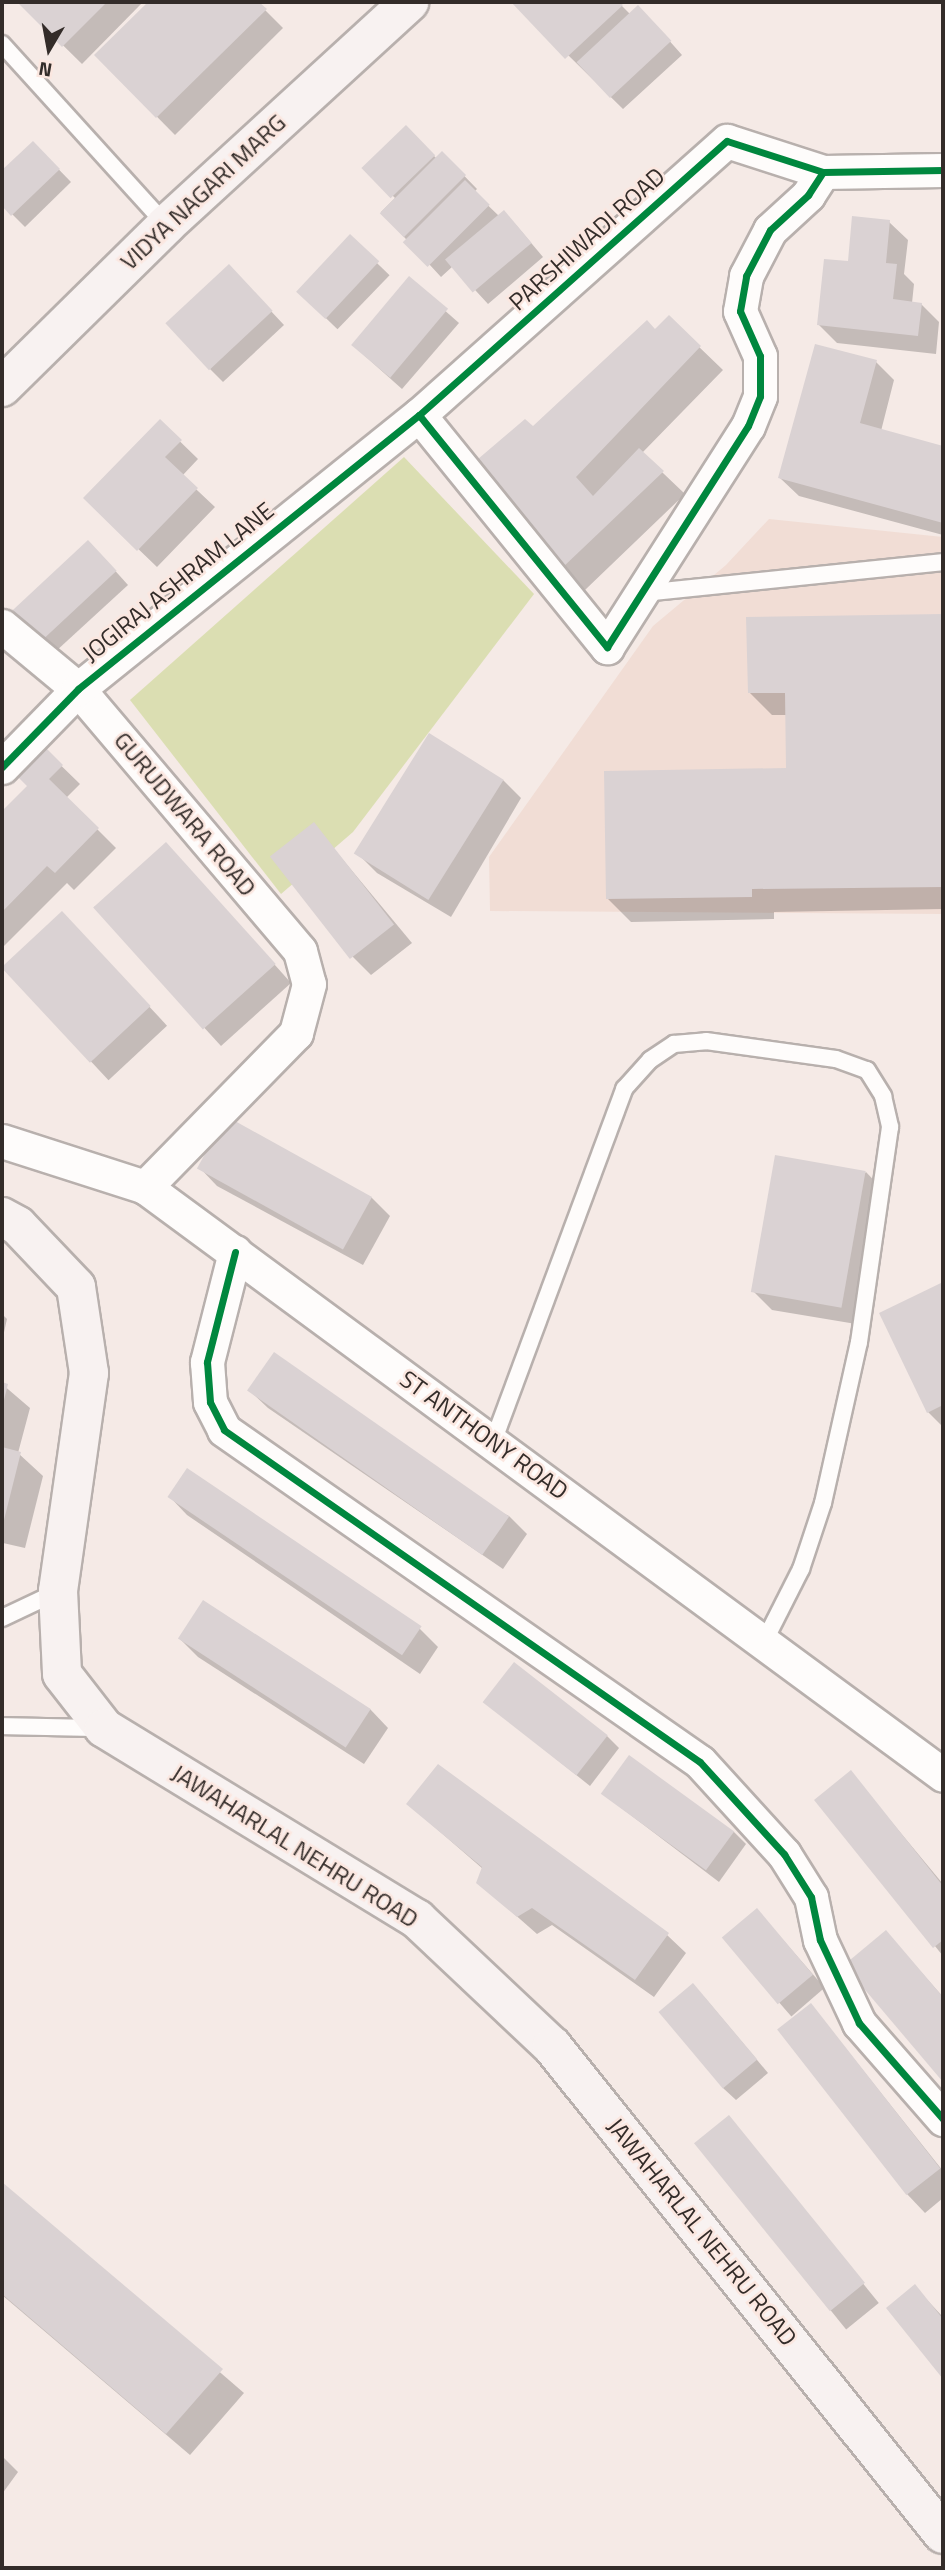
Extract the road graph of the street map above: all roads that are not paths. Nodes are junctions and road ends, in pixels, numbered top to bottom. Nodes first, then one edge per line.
1 (409, 2) edge
2 (2, 44) edge
3 (943, 170) edge
4 (823, 172) junction
5 (166, 225) junction
6 (2, 387) edge
7 (419, 415) junction
8 (302, 506) joint
9 (943, 562) edge
10 (644, 593) junction
11 (2, 626) edge
12 (78, 689) junction
13 (2, 767) edge
14 (2, 1141) edge
15 (145, 1186) junction
16 (2, 1217) edge
17 (235, 1252) junction
18 (493, 1442) junction
19 (58, 1591) junction
20 (2, 1618) edge
21 (764, 1642) junction
22 (2, 1726) edge
23 (104, 1728) junction
24 (943, 1774) edge
25 (943, 2119) edge
26 (943, 2534) edge

1 - 5 main road, VIDYA NAGARI MARG
2 - 5 lane
3 - 4 street, PARSHIWADI ROAD
4 - 7 street, PARSHIWADI ROAD
4 - 10 street
5 - 6 main road, VIDYA NAGARI MARG
7 - 8 street, PARSHIWADI ROAD
7 - 10 street
8 - 12 street, JOGIRAJ ASHRAM LANE
9 - 10 lane
11 - 12 street, GURUDWARA ROAD
12 - 13 street
12 - 15 street, GURUDWARA ROAD
14 - 15 street, ST ANTHONY ROAD
15 - 17 street, ST ANTHONY ROAD
16 - 19 main road, JAWAHARLAL NEHRU ROAD
17 - 18 street, ST ANTHONY ROAD
17 - 25 street
18 - 21 street, ST ANTHONY ROAD
18 - 21 lane
19 - 20 lane
19 - 23 main road, JAWAHARLAL NEHRU ROAD
21 - 24 street, ST ANTHONY ROAD
22 - 23 lane
23 - 26 main road, JAWAHARLAL NEHRU ROAD

